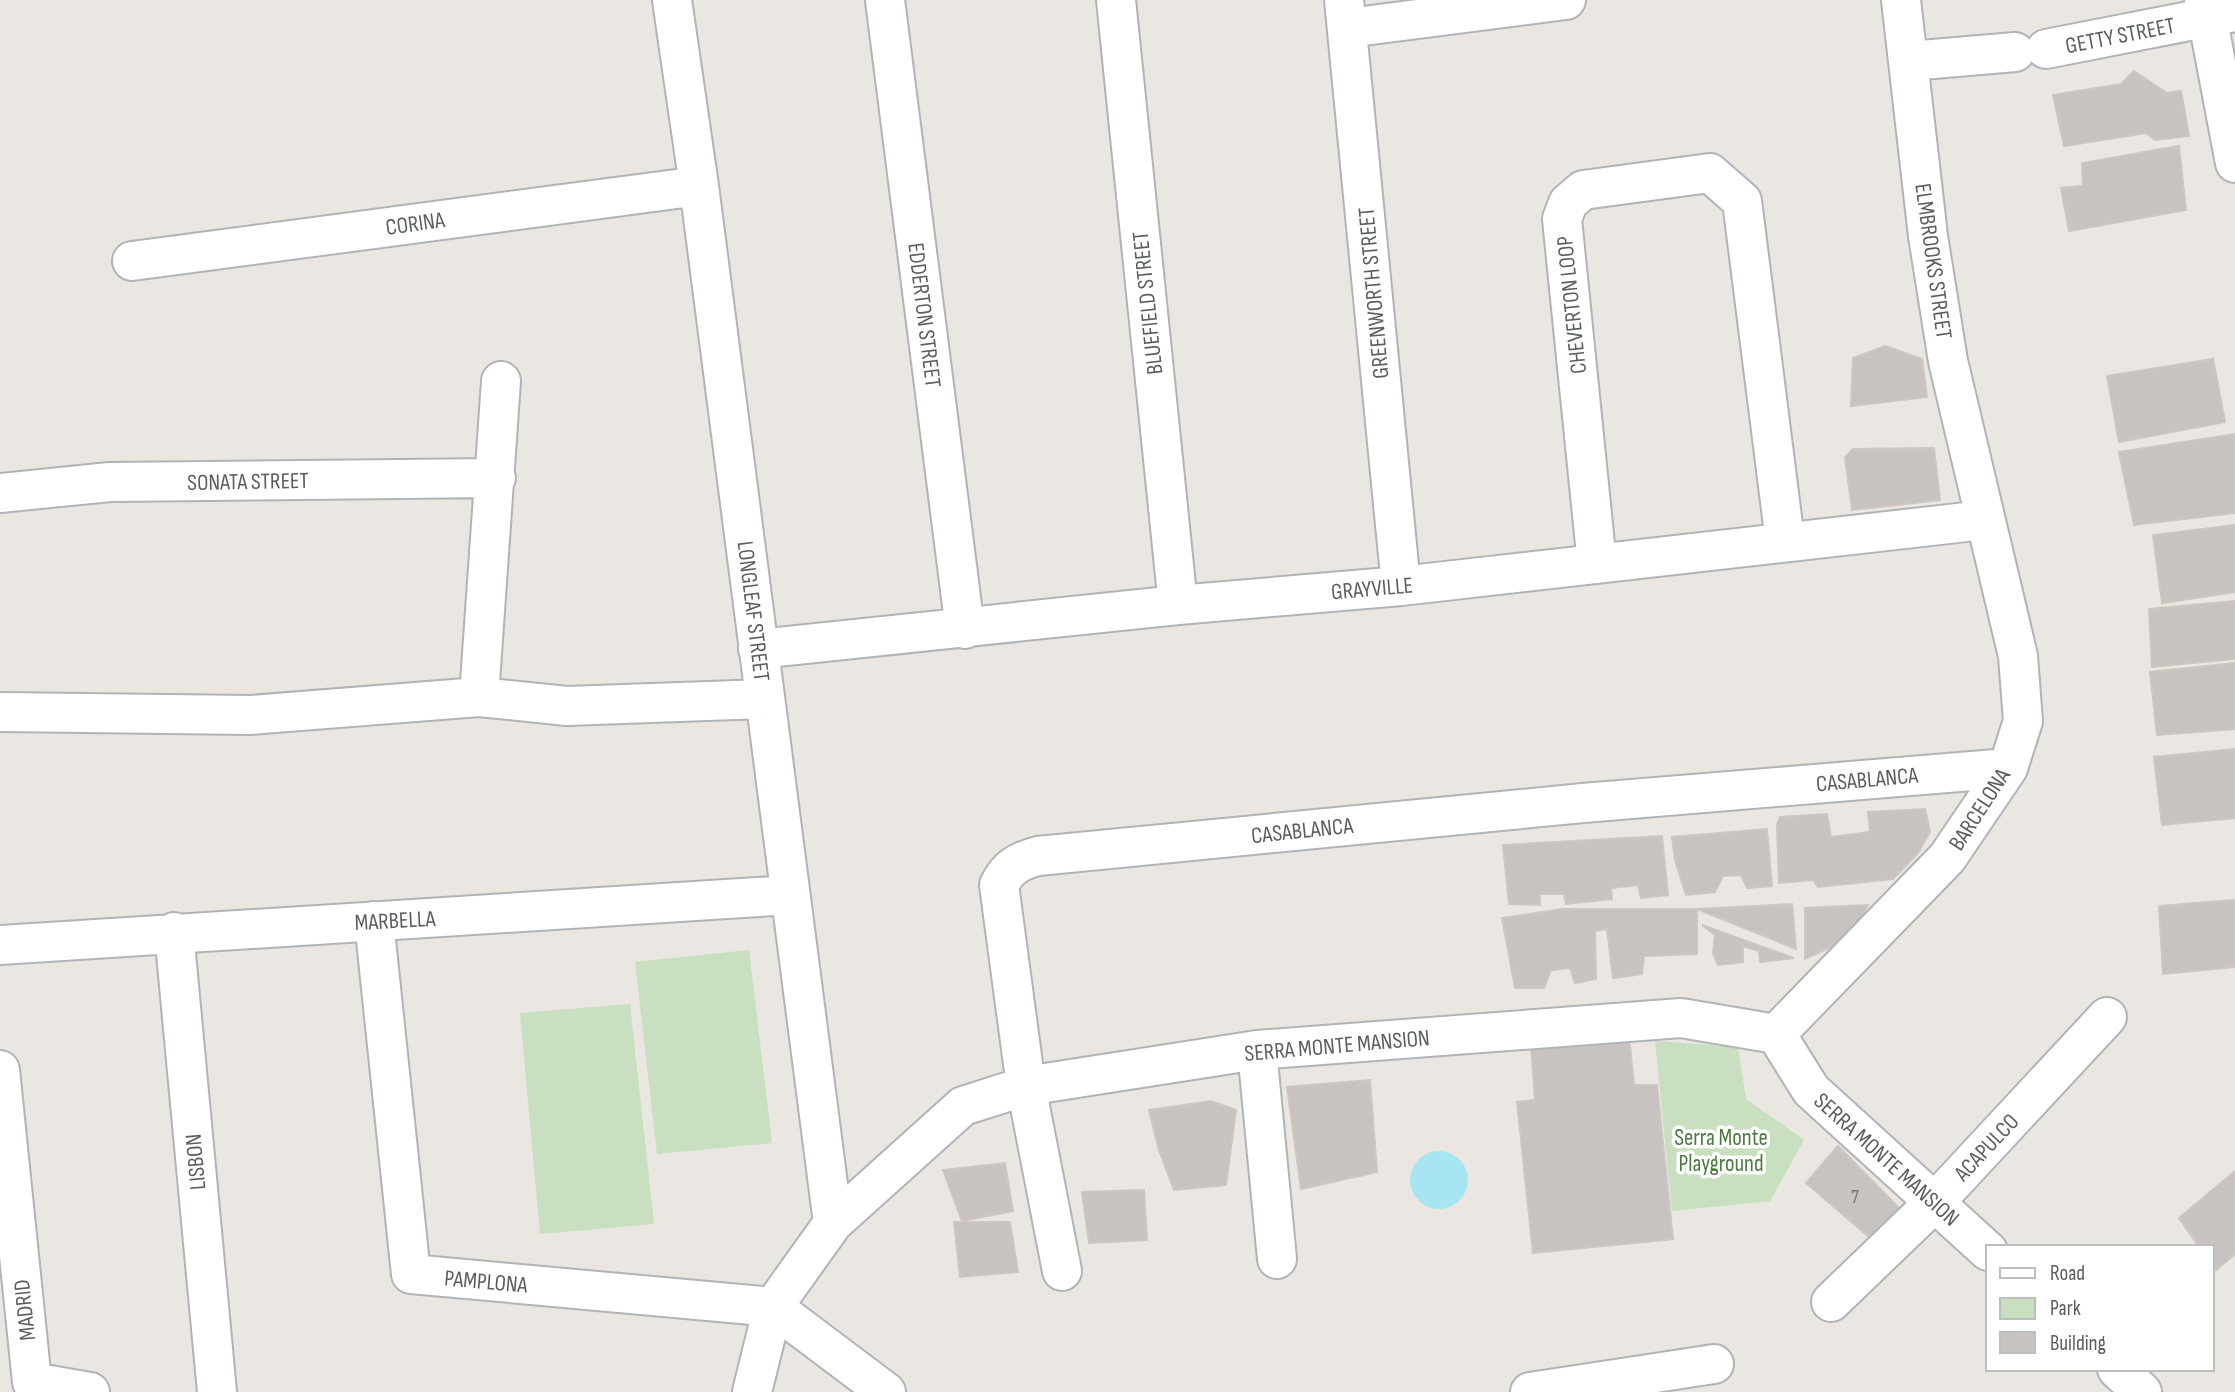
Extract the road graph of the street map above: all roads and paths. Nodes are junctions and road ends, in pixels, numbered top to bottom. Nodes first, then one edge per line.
1 (672, 0) edge
2 (885, 0) edge
3 (1116, 0) edge
4 (1566, 0) edge
5 (1901, 0) edge
6 (2216, 10) edge
7 (1346, 14) edge
8 (1910, 61) junction
9 (2235, 163) edge
10 (699, 186) junction
11 (132, 261) dead end
12 (501, 381) dead end
13 (496, 478) junction
14 (0, 493) edge
15 (1984, 520) junction
16 (1786, 541) junction
17 (1597, 564) junction
18 (1401, 586) junction
19 (1178, 605) junction
20 (965, 629) junction
21 (758, 649) junction
22 (479, 697) junction
23 (765, 699) junction
24 (0, 712) edge
25 (2008, 768) junction
26 (790, 895) junction
27 (374, 922) junction
28 (174, 932) junction
29 (0, 945) edge
30 (2108, 1017) dead end
31 (1776, 1034) junction
32 (1257, 1050) junction
33 (0, 1070) edge
34 (1026, 1086) junction
35 (1935, 1202) junction
36 (832, 1223) junction
37 (1986, 1249) edge
38 (1277, 1259) dead end
39 (1062, 1271) dead end
40 (1831, 1302) dead end
41 (773, 1307) junction
42 (1714, 1364) dead end
43 (2119, 1371) edge
44 (90, 1392) edge
45 (217, 1392) edge
46 (752, 1392) edge
47 (886, 1392) edge
48 (1530, 1392) edge
49 (2142, 1392) edge

1 - 10 street, LONGLEAF STREET
2 - 20 street, EDDERTON STREET
3 - 19 street, BLUEFIELD STREET
4 - 7 street
5 - 8 street, ELMBROOKS STREET
6 - 8 street, GETTY STREET
6 - 9 street
7 - 18 street, GREENWORTH STREET
8 - 15 street, ELMBROOKS STREET
10 - 11 street, CORINA
10 - 21 street, LONGLEAF STREET
12 - 13 street
13 - 14 street, SONATA STREET
13 - 22 street
15 - 16 street, GRAYVILLE
15 - 25 street, BARCELONA
16 - 17 street, GRAYVILLE
16 - 17 street, CHEVERTON LOOP
17 - 18 street, GRAYVILLE
18 - 19 street, GRAYVILLE
19 - 20 street, GRAYVILLE
20 - 21 street, GRAYVILLE
21 - 23 street, LONGLEAF STREET
22 - 23 street
22 - 24 street
23 - 26 street, LONGLEAF STREET
25 - 31 street, BARCELONA
25 - 34 street, CASABLANCA
26 - 27 street, MARBELLA
26 - 36 street, LONGLEAF STREET
27 - 28 street, MARBELLA
27 - 41 street, PAMPLONA
28 - 29 street, MARBELLA
28 - 45 street, LISBON
30 - 35 street, ACAPULCO
31 - 32 street, SERRA MONTE MANSION
31 - 35 street, SERRA MONTE MANSION
32 - 34 street, SERRA MONTE MANSION
32 - 38 street
33 - 44 street, MADRID
34 - 36 street, SERRA MONTE MANSION
34 - 39 street, CASABLANCA
35 - 37 street, SERRA MONTE MANSION
35 - 40 street, ACAPULCO
36 - 41 street, SERRA MONTE MANSION
41 - 46 street, SERRA MONTE MANSION
41 - 47 street
42 - 48 street
43 - 49 street

